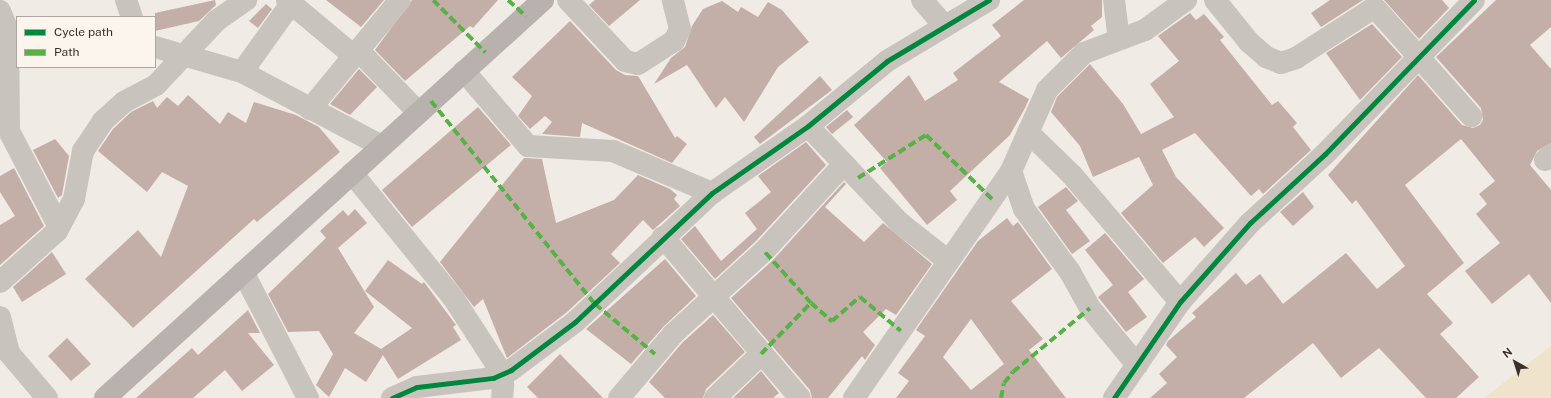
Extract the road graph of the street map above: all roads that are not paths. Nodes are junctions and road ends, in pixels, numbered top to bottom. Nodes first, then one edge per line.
1 (126, 0) edge
2 (246, 0) edge
3 (400, 0) edge
4 (543, 0) edge
5 (568, 0) edge
6 (673, 0) edge
7 (922, 0) edge
8 (990, 0) edge
9 (1114, 0) edge
10 (1186, 0) edge
11 (1215, 0) edge
12 (1474, 0) edge
13 (289, 2) edge
14 (0, 12) edge
15 (132, 16) edge
16 (945, 26) junction
17 (12, 32) edge
18 (1119, 39) junction
19 (156, 47) edge
20 (356, 53) junction
21 (186, 55) junction
22 (1421, 56) junction
23 (464, 70) junction
24 (242, 72) junction
25 (310, 109) junction
26 (418, 112) junction
27 (1472, 116) dead end
28 (808, 126) junction
29 (1028, 132) junction
30 (382, 146) junction
31 (844, 164) junction
32 (352, 172) junction
33 (1011, 172) junction
34 (712, 193) junction
35 (59, 227) junction
36 (663, 238) junction
37 (947, 260) junction
38 (243, 272) junction
39 (0, 282) edge
40 (714, 298) junction
41 (1180, 302) junction
42 (0, 317) edge
43 (762, 354) junction
44 (1137, 365) junction
45 (502, 376) junction
46 (47, 398) edge
47 (105, 398) edge
48 (308, 398) edge
49 (392, 398) edge
50 (502, 398) edge
51 (619, 398) edge
52 (715, 398) edge
53 (800, 398) edge
54 (854, 398) edge
55 (1114, 398) edge

1 - 15 street
2 - 21 street
3 - 20 street
4 - 23 main road
5 - 6 street
7 - 16 street
8 - 16 street
9 - 18 street
10 - 18 street
11 - 22 street
12 - 22 street
13 - 20 street
13 - 24 street
14 - 17 street
16 - 28 street
17 - 35 street
18 - 29 street
19 - 21 street
20 - 25 street
20 - 26 street
21 - 24 street
21 - 35 street
22 - 27 street
22 - 41 street
23 - 26 main road
23 - 34 street
24 - 25 street
25 - 30 street
26 - 30 main road
28 - 31 street
28 - 34 street
29 - 33 street
29 - 41 street
30 - 32 main road
31 - 37 street
31 - 40 street
32 - 38 main road
32 - 45 street
33 - 37 street
33 - 44 street
34 - 36 street
35 - 39 street
36 - 40 street
36 - 45 street
37 - 54 street
38 - 47 main road
38 - 48 street
40 - 43 street
40 - 51 street
41 - 44 street
42 - 46 street
43 - 52 street
43 - 53 street
44 - 55 street
45 - 49 street
45 - 50 street

